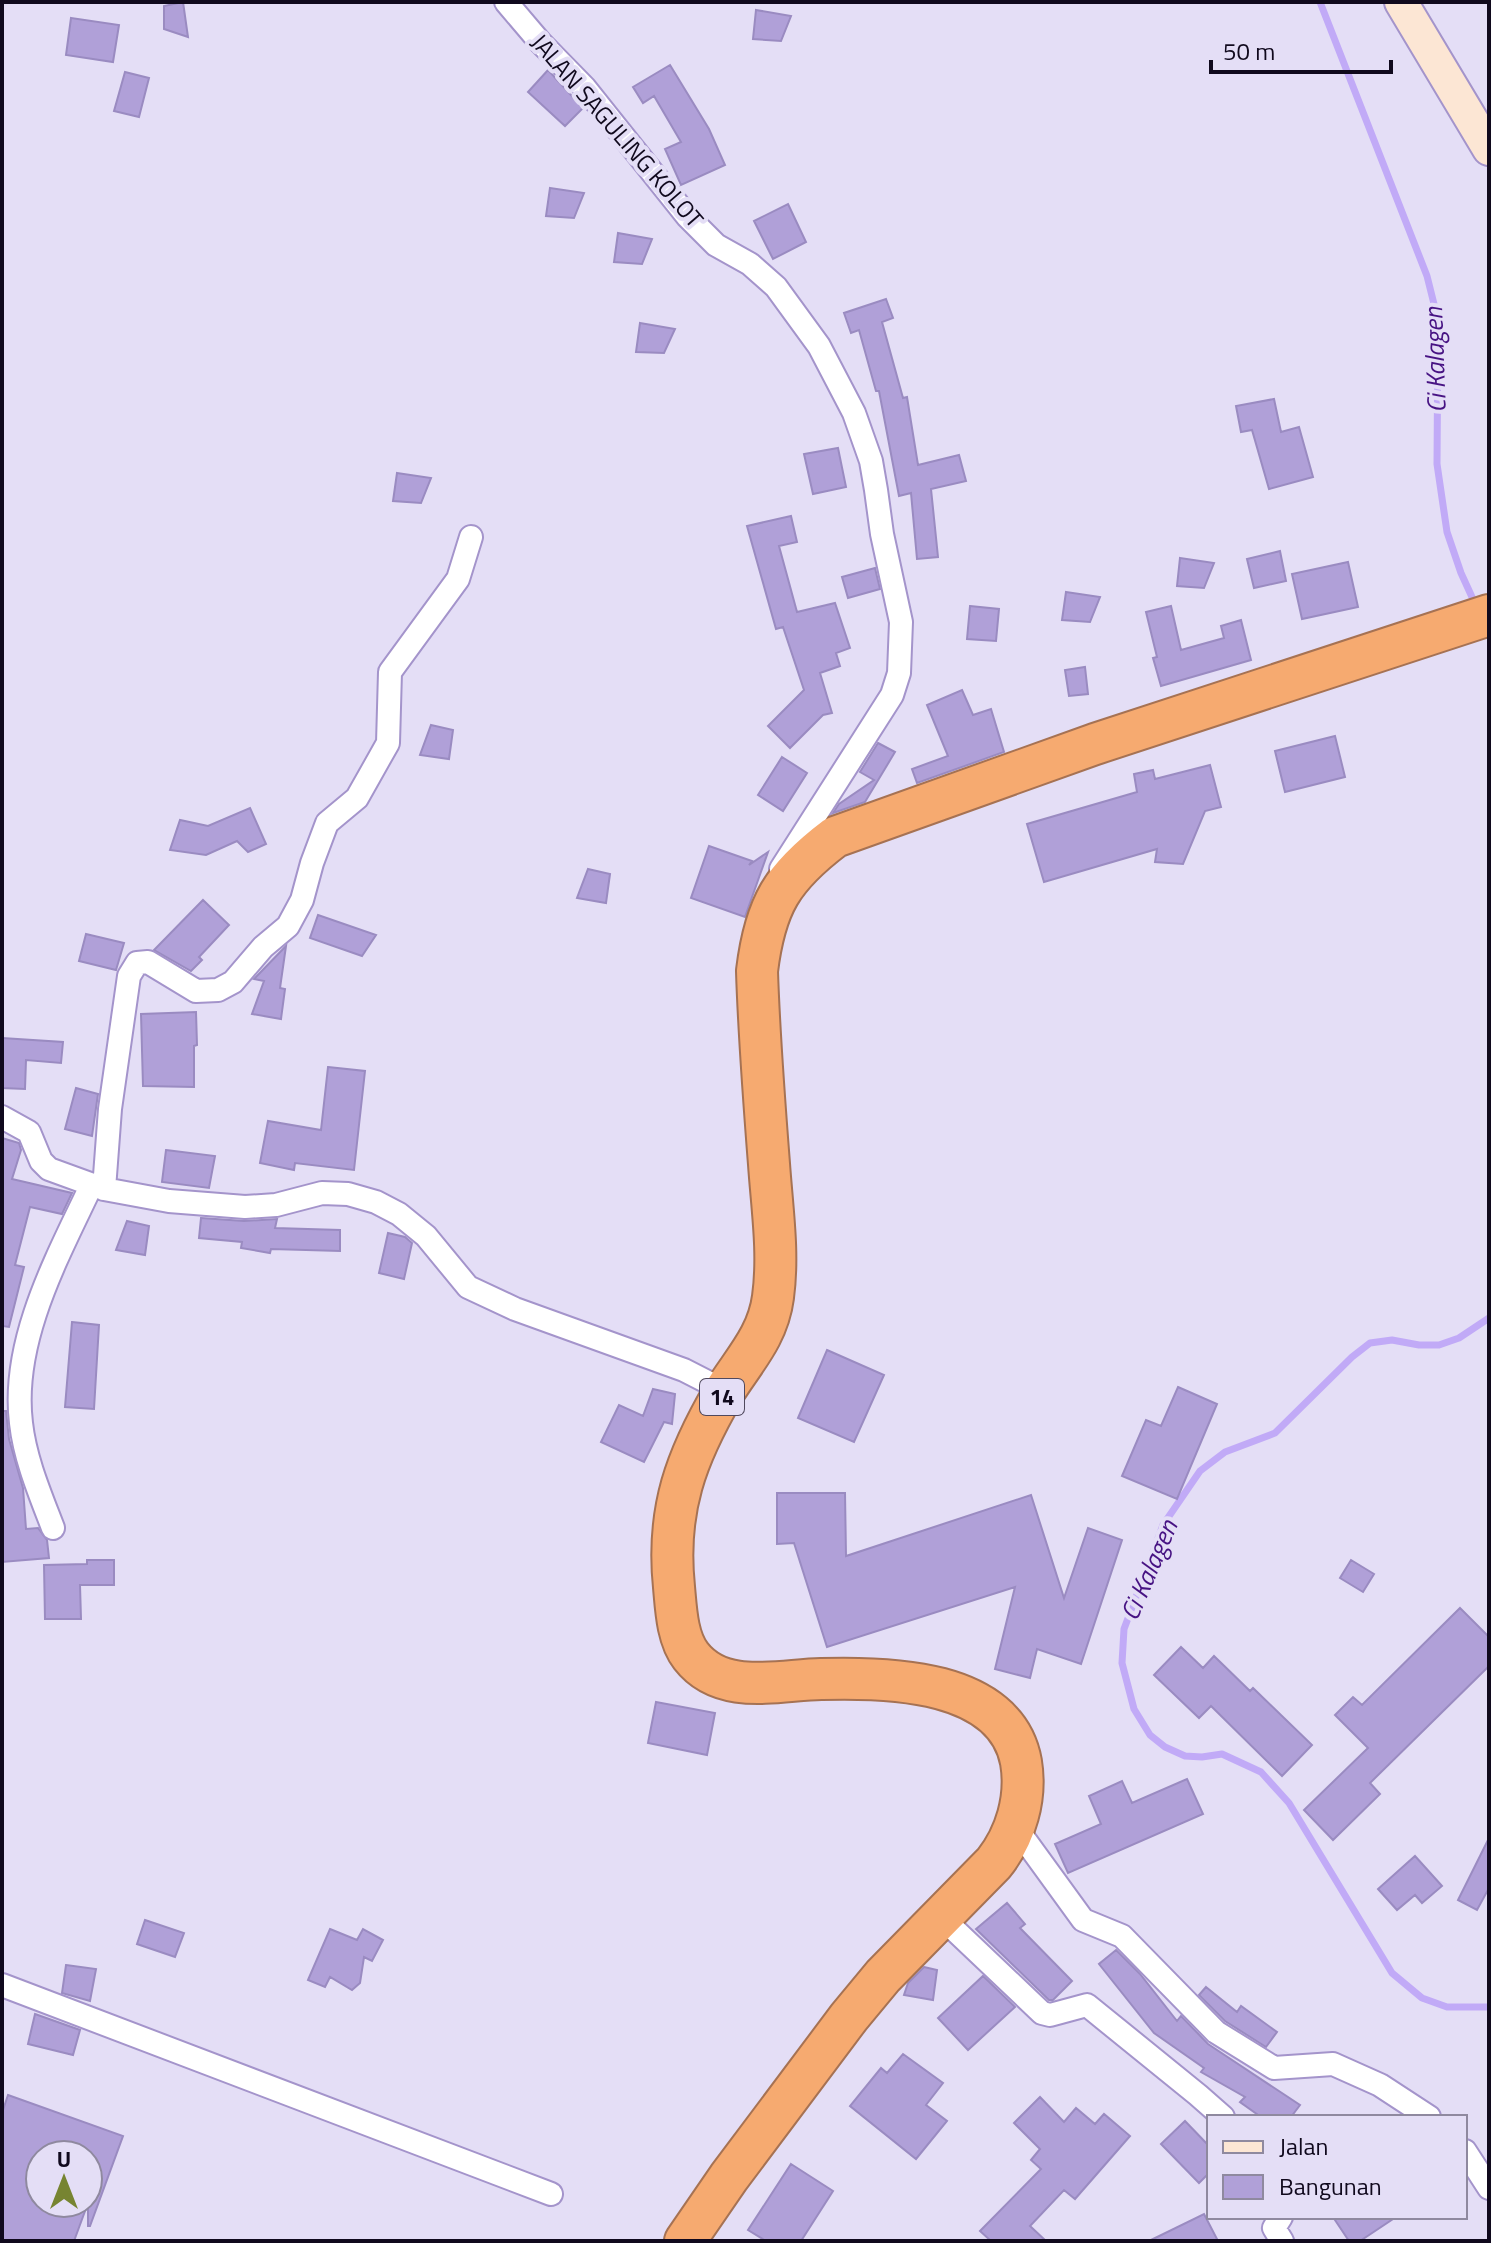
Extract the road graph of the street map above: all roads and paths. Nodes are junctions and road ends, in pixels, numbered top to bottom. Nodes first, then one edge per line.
1 (506, 2) edge
2 (1401, 2) edge
3 (1489, 149) edge
4 (471, 537) dead end
5 (1489, 615) edge
6 (762, 934) junction
7 (2, 1117) edge
8 (98, 1188) junction
9 (725, 1391) junction
10 (53, 1528) dead end
11 (1014, 1825) junction
12 (941, 1917) junction
13 (2, 1985) edge
14 (1221, 2115) edge
15 (1426, 2115) edge
16 (1467, 2154) edge
17 (1489, 2188) edge
18 (551, 2194) dead end
19 (1280, 2219) edge
20 (685, 2241) edge
21 (1282, 2241) edge

1 - 6 street, JALAN SAGULING KOLOT
2 - 3 street
4 - 8 street
5 - 6 highway, 14
6 - 9 highway, 14
7 - 8 street
8 - 9 street
8 - 10 street
9 - 11 highway, 14
11 - 12 highway, 14
11 - 15 street
12 - 14 street
12 - 20 highway, 14
13 - 18 street
16 - 17 street
19 - 21 street

